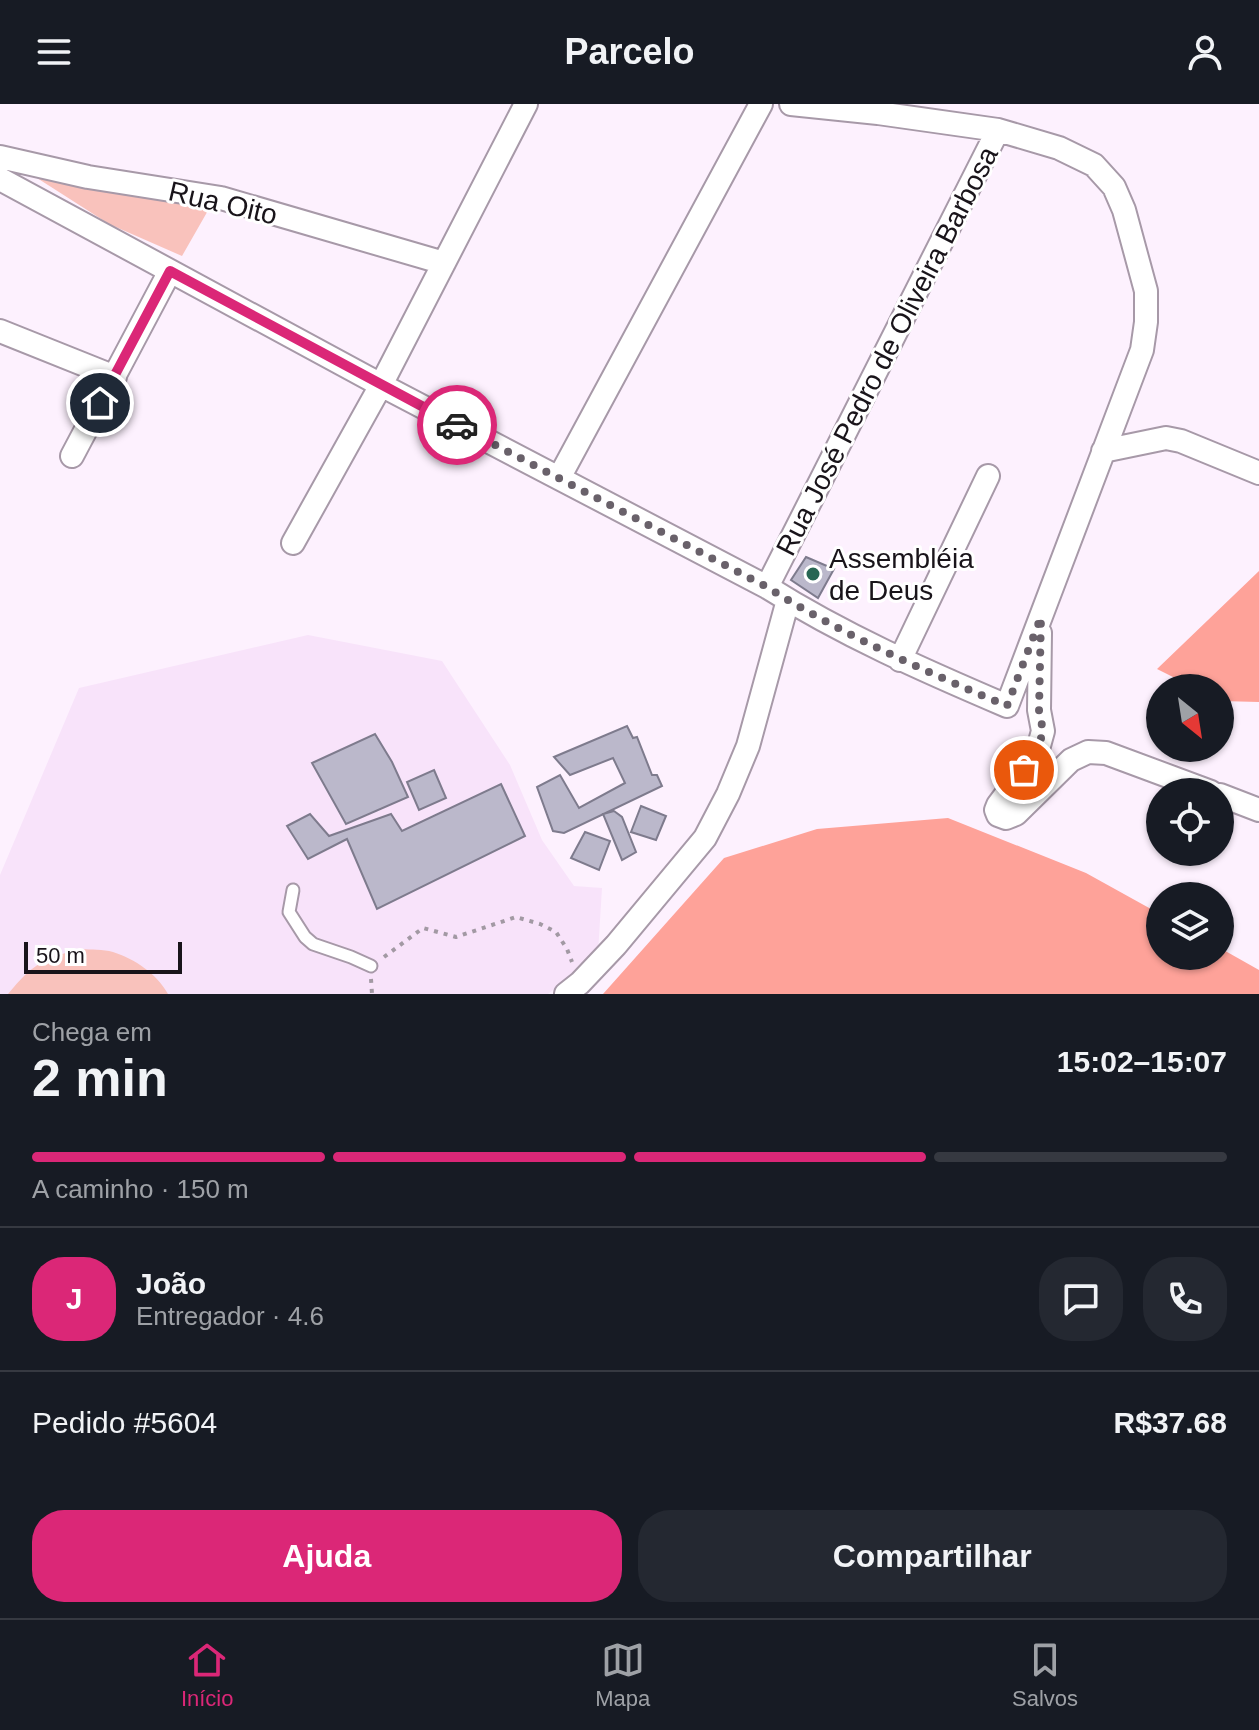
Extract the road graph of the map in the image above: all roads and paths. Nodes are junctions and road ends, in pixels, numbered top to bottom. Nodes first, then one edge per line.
1 (526, 104) edge
2 (761, 104) edge
3 (791, 104) edge
4 (998, 130) junction
5 (0, 157) edge
6 (0, 179) edge
7 (444, 263) junction
8 (170, 271) junction
9 (0, 331) edge
10 (115, 377) junction
11 (381, 385) junction
12 (1103, 451) junction
13 (72, 456) dead end
14 (1259, 472) edge
15 (988, 476) dead end
16 (559, 478) junction
17 (293, 543) dead end
18 (767, 587) junction
19 (788, 600) junction
20 (1041, 617) junction
21 (900, 660) junction
22 (1173, 778) edge
23 (1234, 800) edge
24 (1255, 807) edge
25 (293, 890) dead end
26 (371, 966) junction
27 (573, 989) edge
28 (372, 994) edge

1 - 7 street
2 - 16 street
3 - 4 street, Rua José Pedro de Oliveira Barbosa
4 - 12 street
4 - 18 street, Rua José Pedro de Oliveira Barbosa
5 - 7 street, Rua Oito
6 - 8 street
7 - 11 street
8 - 10 street
8 - 11 street
9 - 10 street
10 - 13 street
11 - 16 street
11 - 17 street
12 - 14 street
12 - 20 street
15 - 21 street
16 - 18 street
18 - 19 street
19 - 21 street
19 - 27 street, Rua José Pedro de Oliveira Barbosa
20 - 21 street
20 - 22 street
23 - 24 street
25 - 26 lane
26 - 27 path
26 - 28 path

